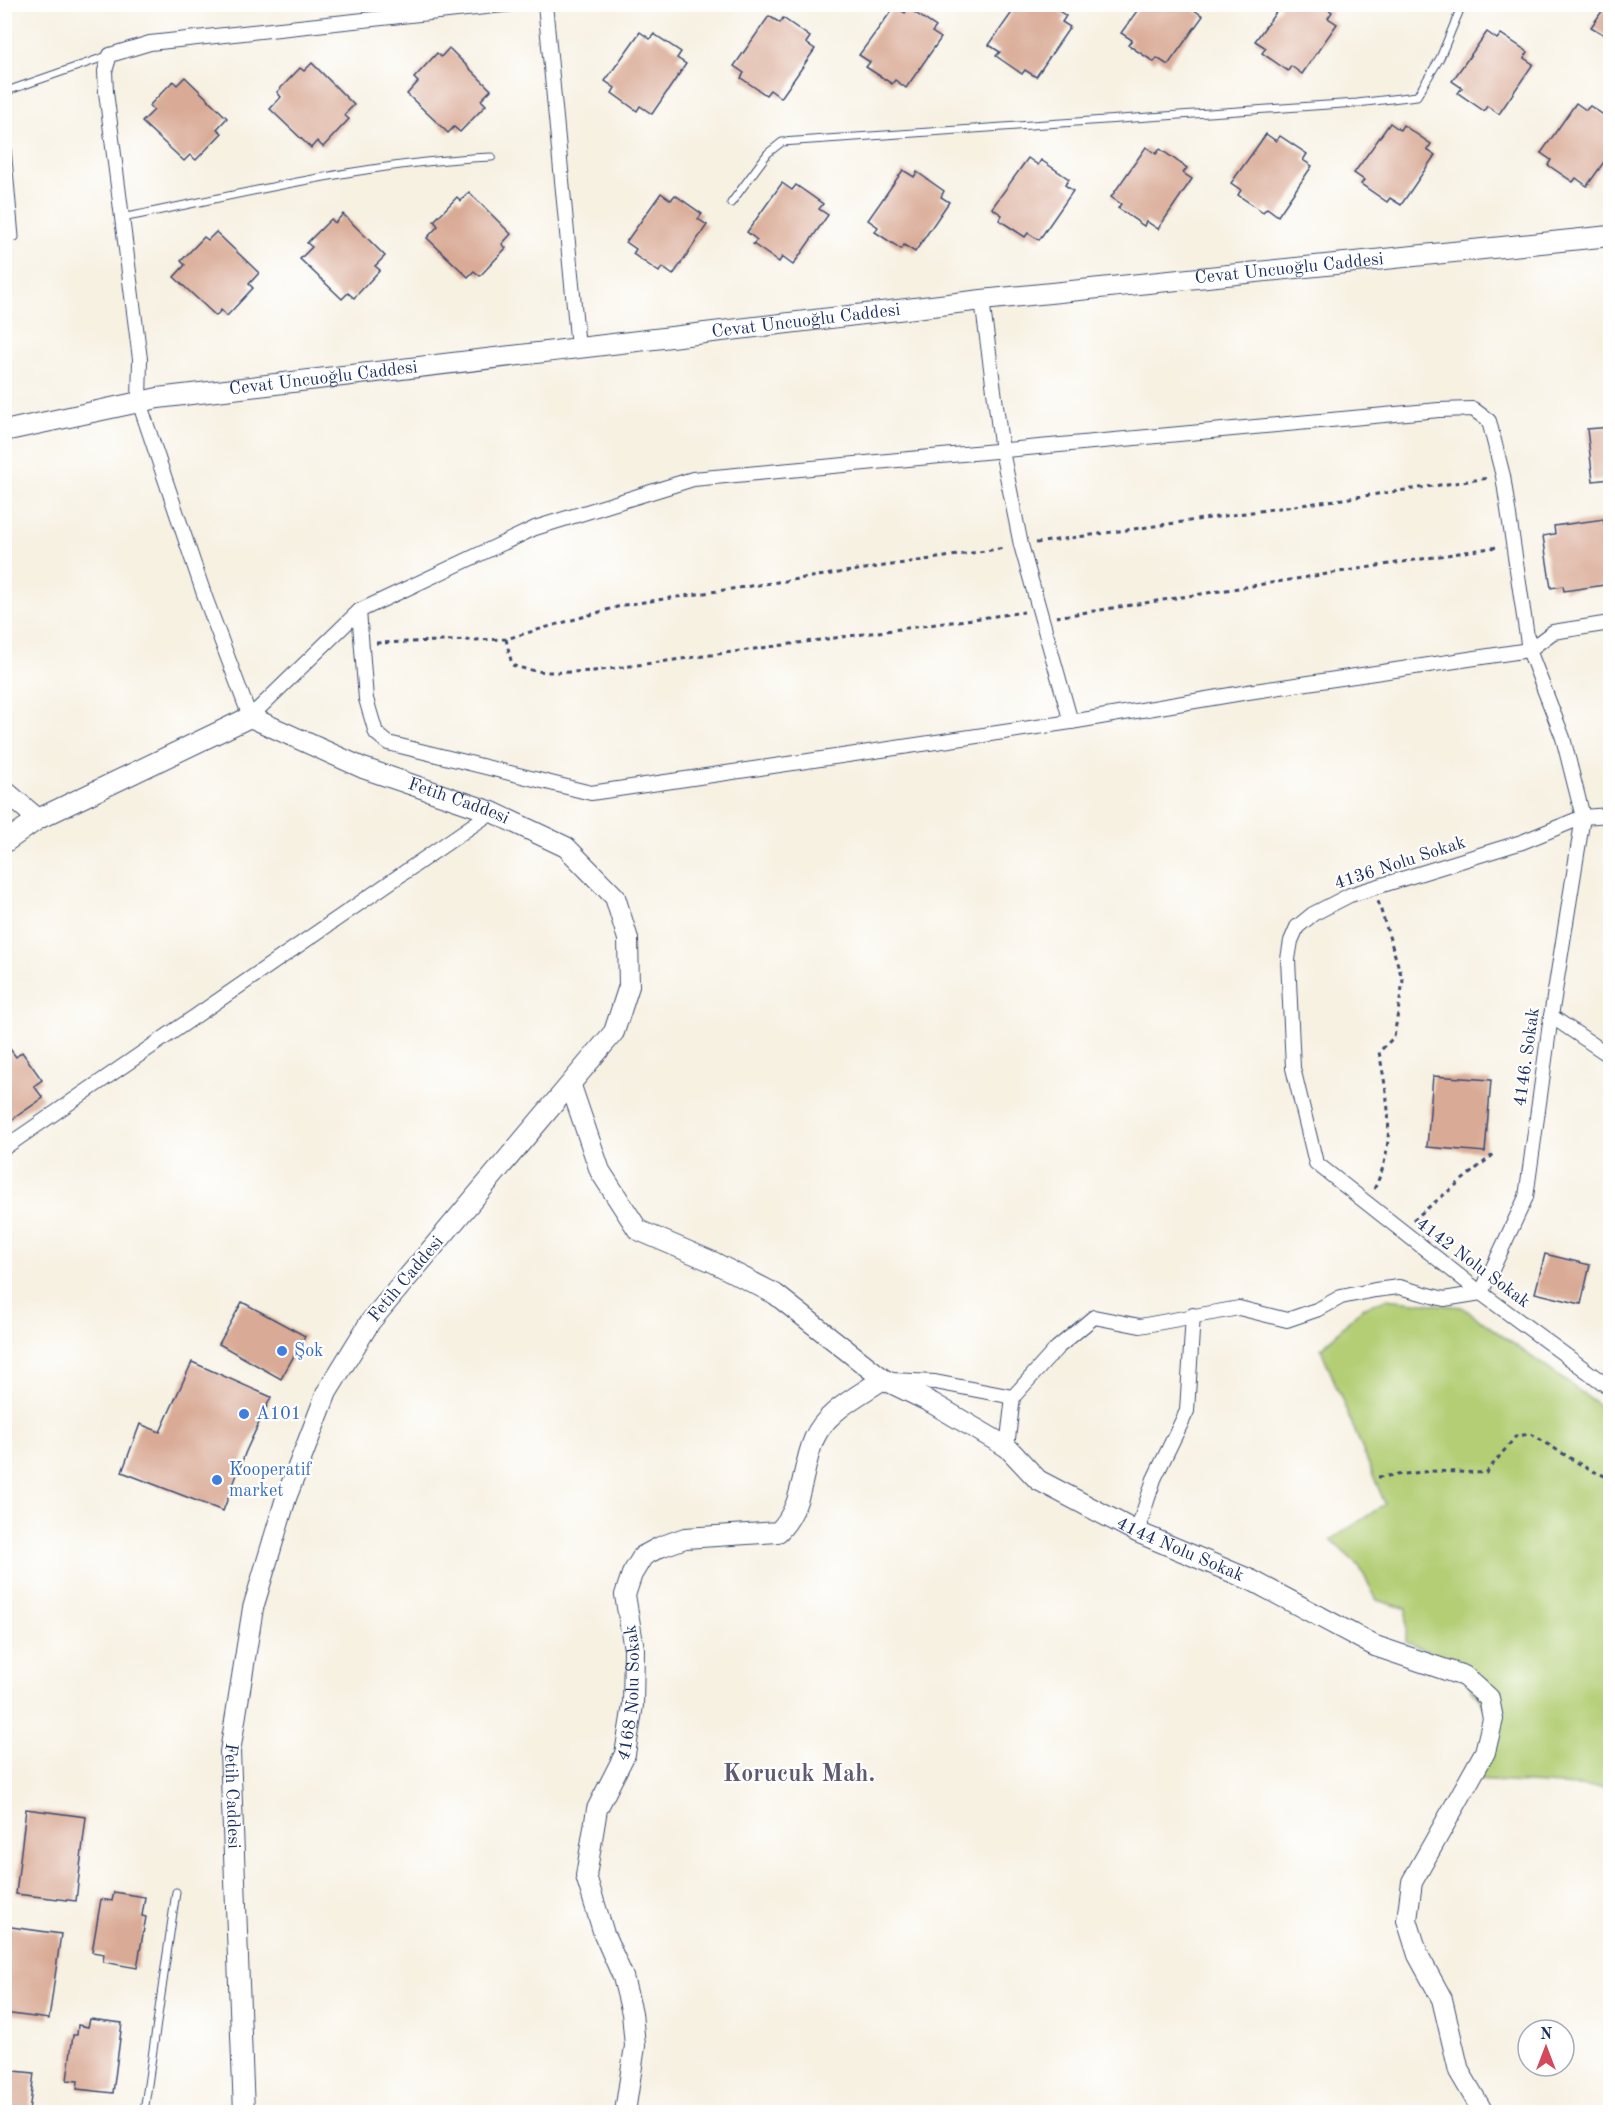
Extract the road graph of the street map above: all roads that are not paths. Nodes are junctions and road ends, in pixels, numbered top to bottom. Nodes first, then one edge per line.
1 (513, 4) edge
2 (545, 4) edge
3 (1462, 5) edge
4 (110, 55) junction
5 (4, 92) edge
6 (4, 114) edge
7 (492, 157) dead end
8 (731, 203) dead end
9 (122, 218) junction
10 (1611, 236) edge
11 (4, 239) edge
12 (982, 300) junction
13 (578, 347) junction
14 (139, 402) junction
15 (4, 431) edge
16 (1002, 451) junction
17 (359, 611) junction
18 (1611, 623) edge
19 (1529, 651) junction
20 (250, 717) junction
21 (1071, 722) junction
22 (4, 790) edge
23 (492, 812) junction
24 (1611, 815) edge
25 (1583, 817) junction
26 (38, 819) junction
27 (4, 843) edge
28 (1551, 1016) junction
29 (1611, 1056) edge
30 (571, 1086) junction
31 (4, 1148) edge
32 (1316, 1163) joint
33 (1481, 1293) junction
34 (1192, 1315) junction
35 (883, 1380) junction
36 (1611, 1388) edge
37 (1013, 1397) junction
38 (1007, 1447) junction
39 (1137, 1532) junction
40 (176, 1892) dead end
41 (144, 2112) edge
42 (244, 2112) edge
43 (625, 2112) edge
44 (1483, 2112) edge

1 - 4 street
2 - 13 street
3 - 8 lane
4 - 5 lane
4 - 9 street
6 - 11 lane
7 - 9 lane
9 - 14 street
10 - 12 street, Cevat Uncuoğlu Caddesi
12 - 13 street, Cevat Uncuoğlu Caddesi
12 - 16 street
13 - 14 street, Cevat Uncuoğlu Caddesi
14 - 15 street, Cevat Uncuoğlu Caddesi
14 - 20 street
16 - 17 street
16 - 19 street
16 - 21 street
17 - 20 street
17 - 21 street
18 - 19 street
19 - 21 street
19 - 25 street
20 - 23 street, Fetih Caddesi
20 - 26 street
22 - 26 street
23 - 30 street, Fetih Caddesi
23 - 31 street
24 - 25 street, 4136 Nolu Sokak
25 - 28 street, 4146. Sokak
25 - 32 street, 4136 Nolu Sokak
26 - 27 street
28 - 29 street
28 - 33 street, 4146. Sokak
30 - 35 street, 4144 Nolu Sokak
30 - 42 street, Fetih Caddesi
32 - 33 street, 4142 Nolu Sokak
33 - 34 street
33 - 36 street, 4142 Nolu Sokak
34 - 37 street
34 - 39 street
35 - 37 street
35 - 38 street, 4144 Nolu Sokak
35 - 43 street, 4168 Nolu Sokak
37 - 38 street
38 - 39 street, 4144 Nolu Sokak
39 - 44 street, 4144 Nolu Sokak
40 - 41 lane

